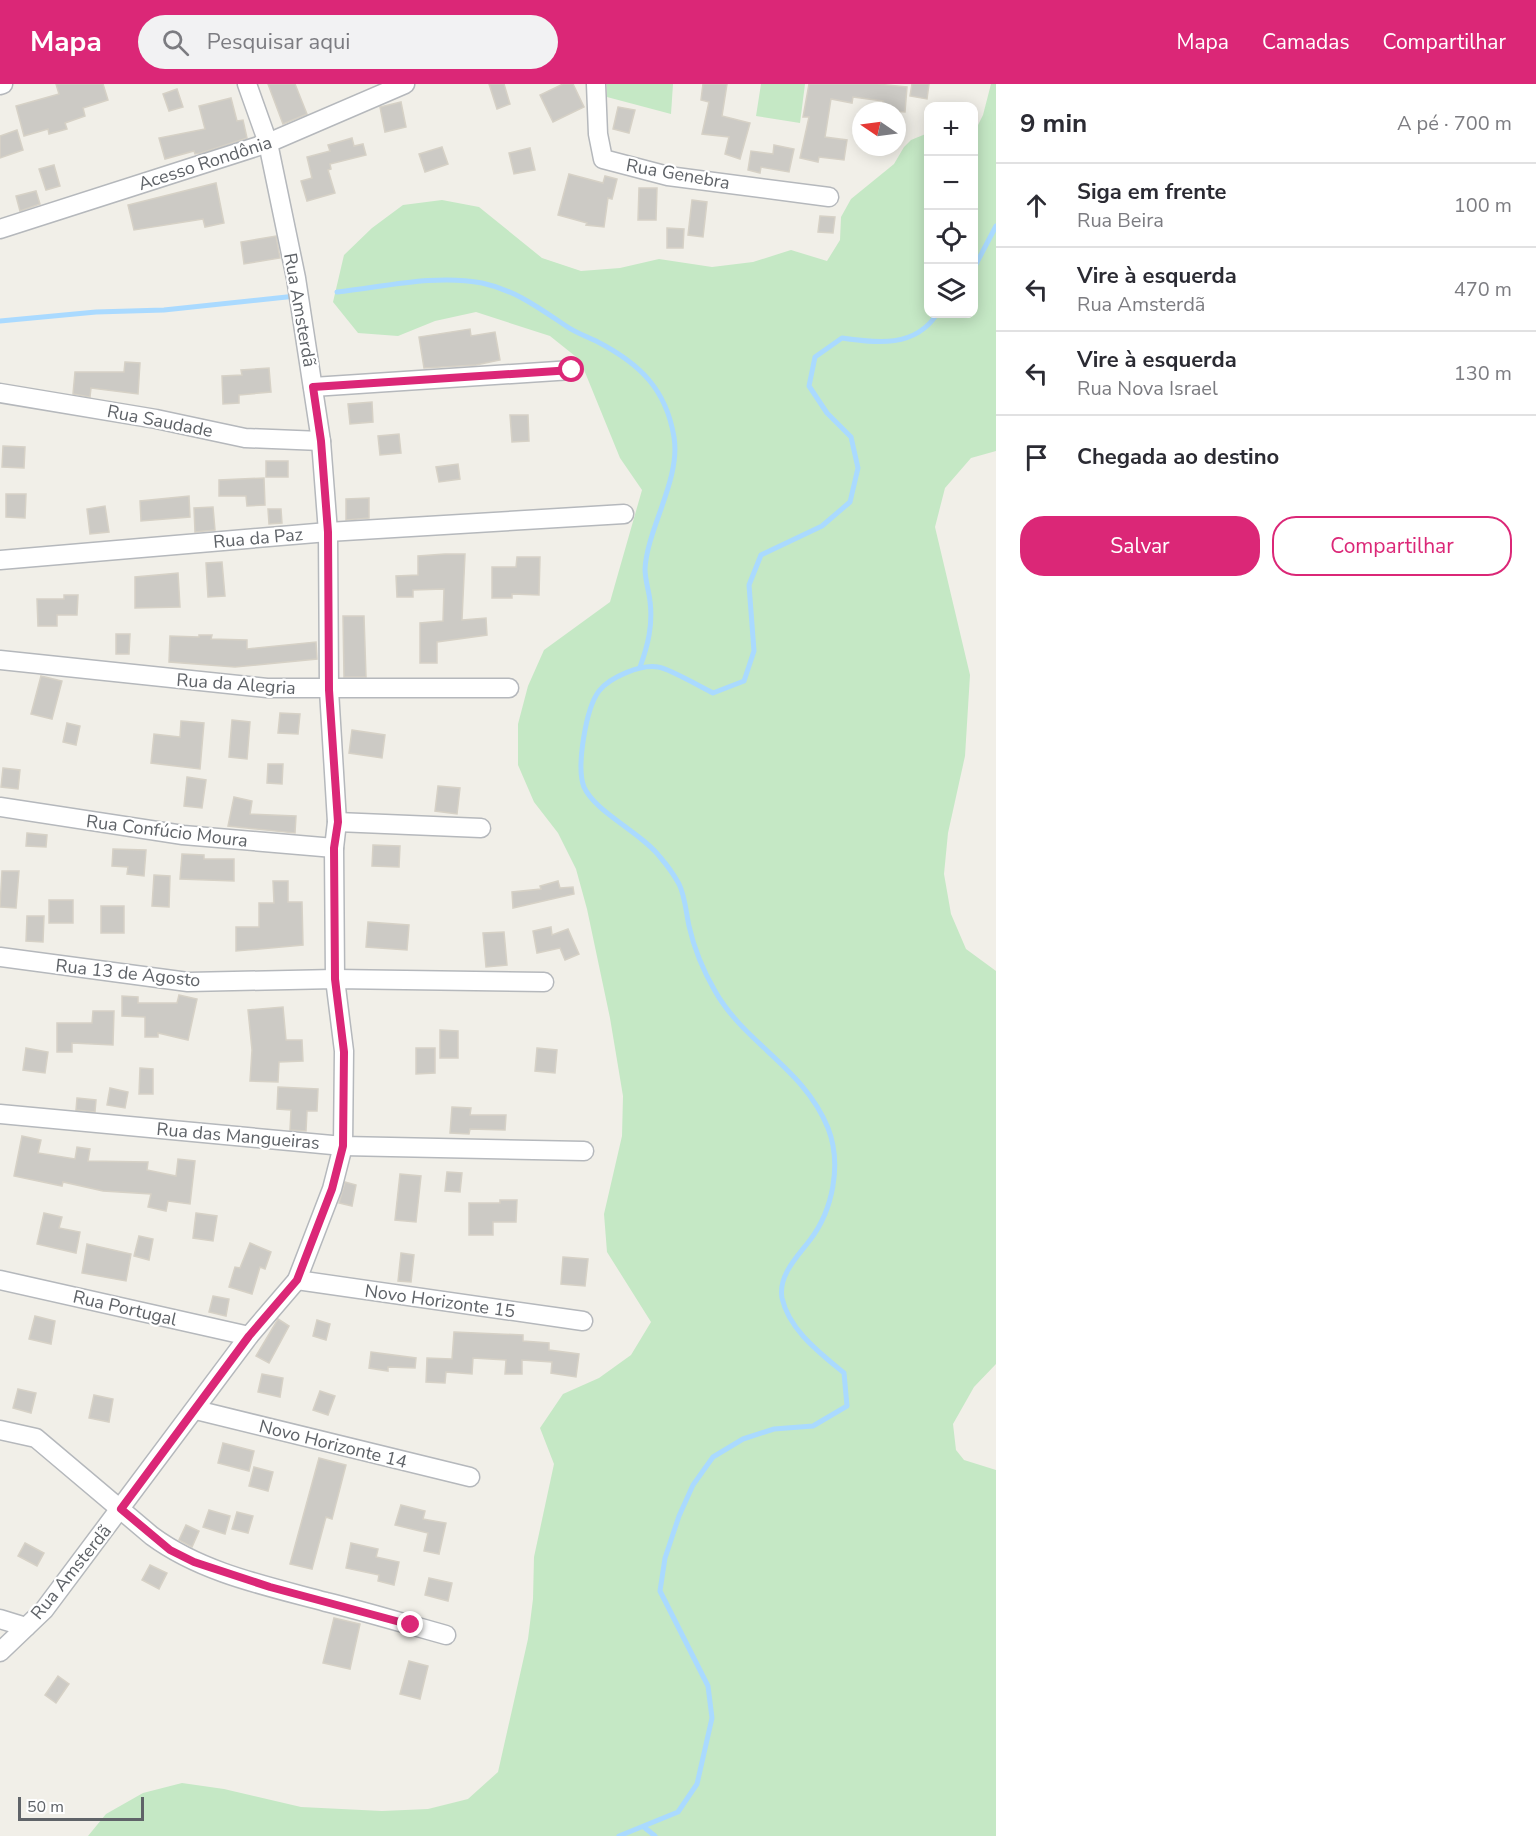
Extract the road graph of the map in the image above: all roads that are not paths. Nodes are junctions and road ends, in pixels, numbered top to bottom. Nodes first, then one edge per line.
1 (247, 84) edge
2 (405, 84) edge
3 (596, 84) edge
4 (268, 143) junction
5 (829, 197) dead end
6 (0, 229) edge
7 (572, 370) dead end
8 (313, 387) junction
9 (0, 393) edge
10 (321, 441) junction
11 (624, 513) dead end
12 (328, 532) junction
13 (0, 560) edge
14 (0, 660) edge
15 (509, 687) dead end
16 (329, 690) junction
17 (0, 807) edge
18 (338, 822) junction
19 (481, 828) dead end
20 (334, 848) junction
21 (0, 957) edge
22 (335, 979) junction
23 (544, 982) dead end
24 (0, 1114) edge
25 (343, 1146) junction
26 (584, 1151) dead end
27 (0, 1280) edge
28 (297, 1280) junction
29 (583, 1321) dead end
30 (249, 1336) junction
31 (196, 1410) junction
32 (0, 1430) edge
33 (470, 1477) dead end
34 (121, 1509) junction
35 (0, 1619) edge
36 (26, 1627) junction
37 (446, 1635) dead end
38 (0, 1652) edge

1 - 4 street, Rua Amsterdã
2 - 4 street, Acesso Rondônia
3 - 5 street, Rua Genebra
4 - 6 street, Acesso Rondônia
4 - 8 street, Rua Amsterdã
7 - 8 street
8 - 10 street, Rua Amsterdã
9 - 10 street, Rua Saudade
10 - 12 street, Rua Amsterdã
11 - 12 street, Rua da Paz
12 - 13 street, Rua da Paz
12 - 16 street, Rua Amsterdã
14 - 16 street, Rua da Alegria
15 - 16 street, Rua da Alegria
16 - 18 street, Rua Amsterdã
17 - 20 street, Rua Confúcio Moura
18 - 19 street
18 - 20 street, Rua Amsterdã
20 - 22 street, Rua Amsterdã
21 - 22 street, Rua 13 de Agosto
22 - 23 street, Rua 13 de Agosto
22 - 25 street, Rua Amsterdã
24 - 25 street, Rua das Mangueiras
25 - 26 street, Rua das Mangueiras
25 - 28 street, Rua Amsterdã
27 - 30 street, Rua Portugal
28 - 29 street, Novo Horizonte 15
28 - 30 street, Rua Amsterdã
30 - 31 street, Rua Amsterdã
31 - 33 street, Novo Horizonte 14
31 - 34 street, Rua Amsterdã
32 - 34 street
34 - 36 street, Rua Amsterdã
34 - 37 street
35 - 36 street
36 - 38 street, Rua Amsterdã

